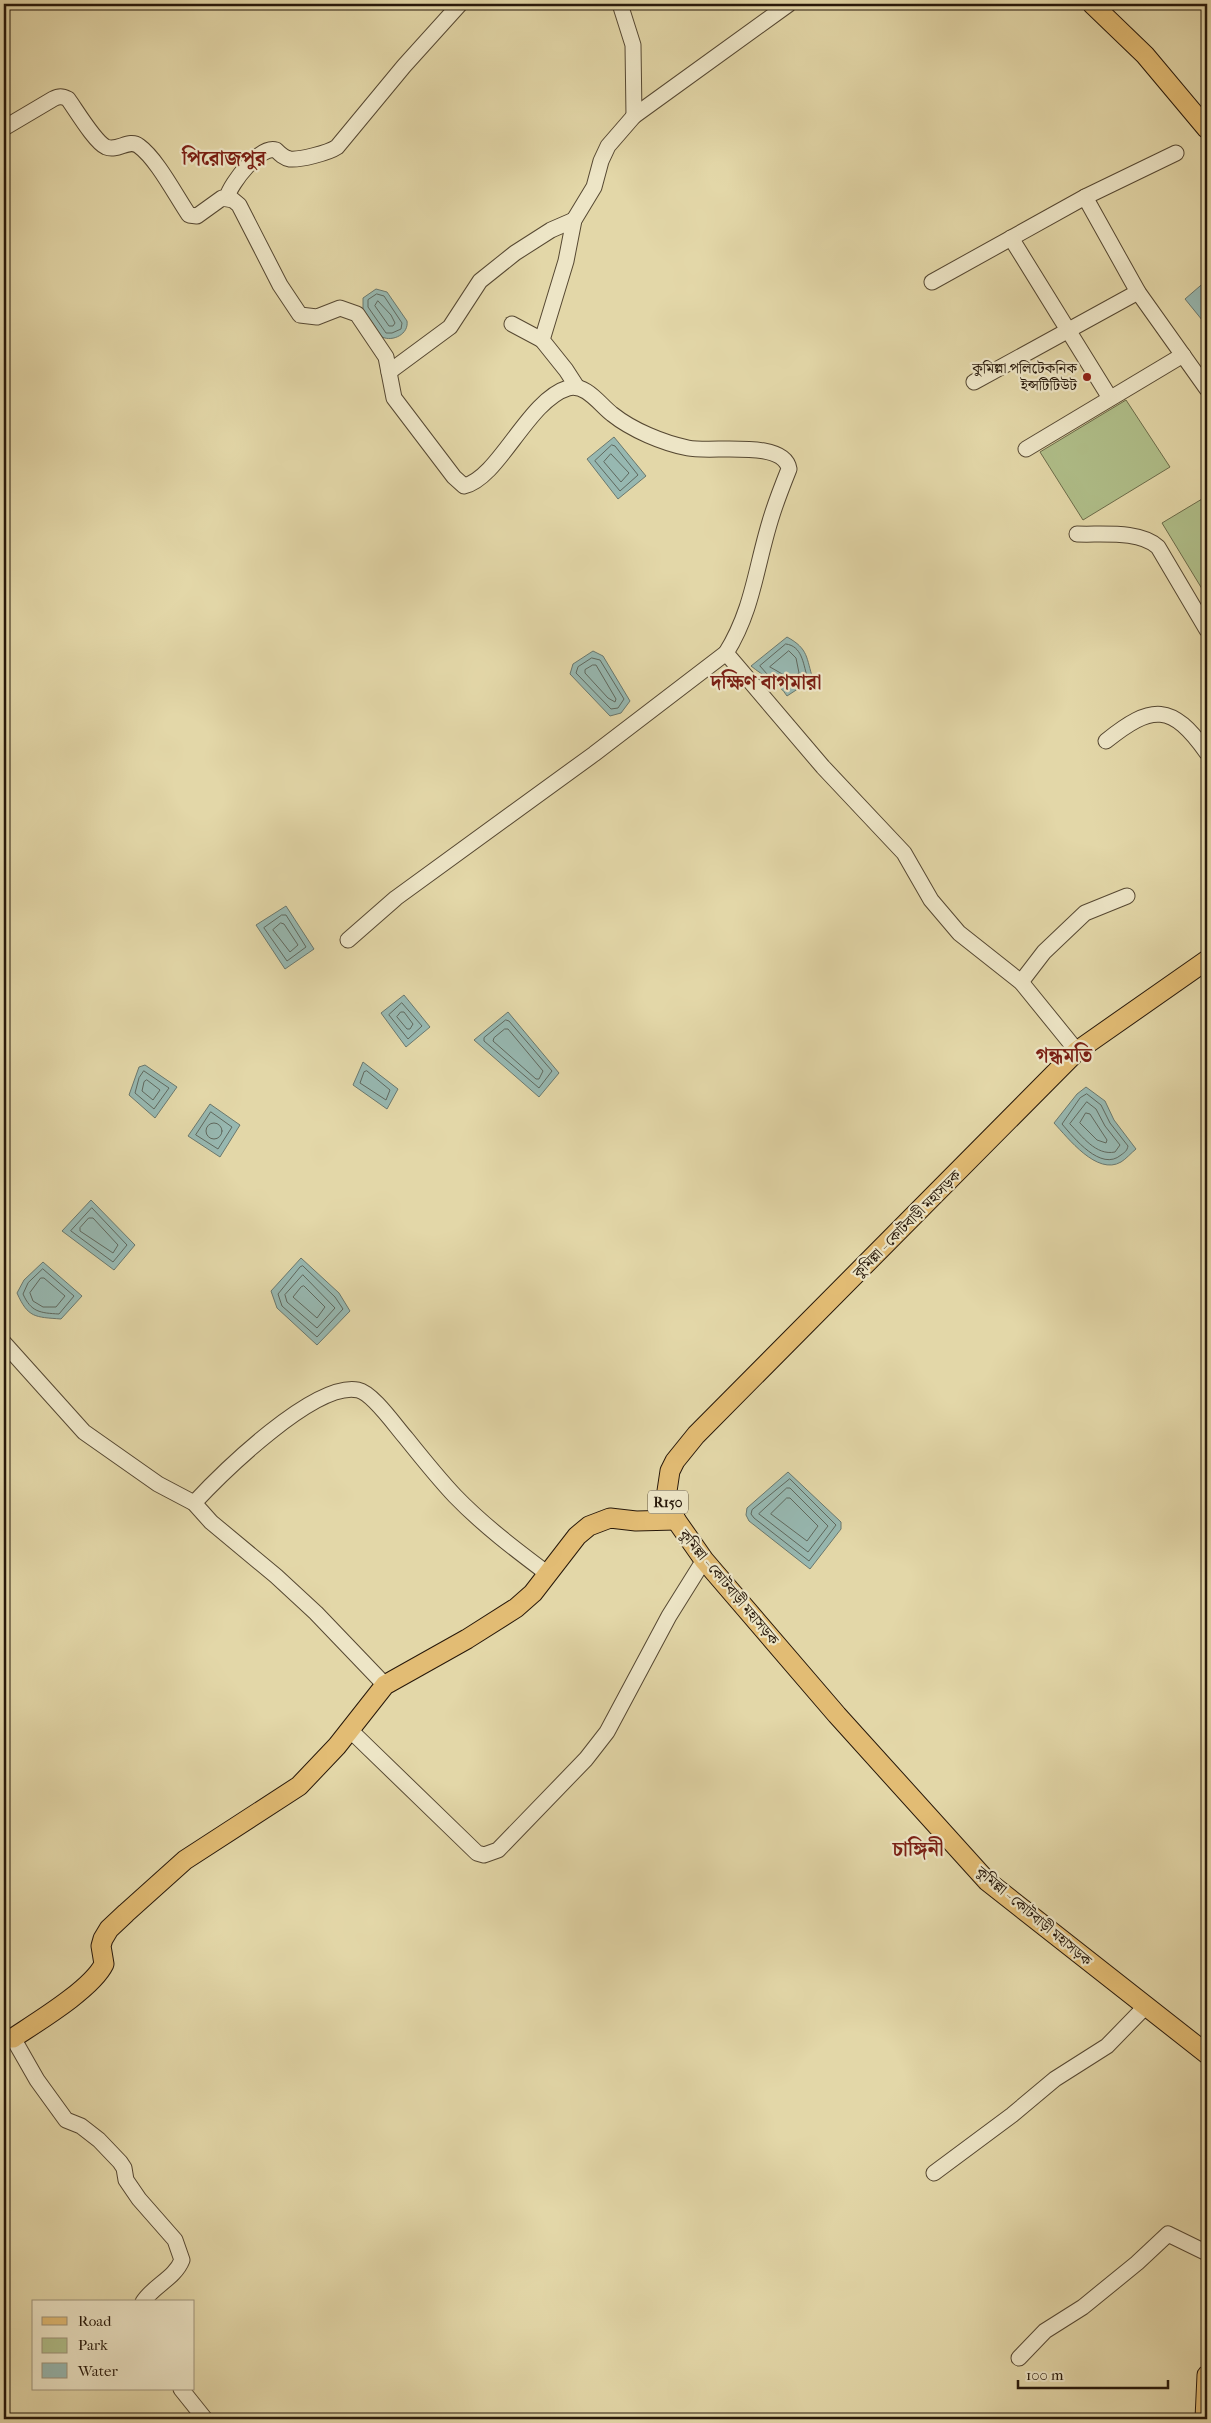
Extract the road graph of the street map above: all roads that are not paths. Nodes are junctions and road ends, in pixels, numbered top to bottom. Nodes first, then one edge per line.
1 (460, 4) edge
2 (620, 4) edge
3 (789, 4) edge
4 (1092, 4) edge
5 (634, 116) junction
6 (5, 123) edge
7 (1207, 129) edge
8 (1176, 153) dead end
9 (227, 197) junction
10 (1085, 197) junction
11 (574, 220) junction
12 (1011, 238) junction
13 (932, 282) dead end
14 (1138, 292) junction
15 (512, 324) dead end
16 (542, 340) junction
17 (1183, 355) junction
18 (390, 372) junction
19 (974, 382) dead end
20 (577, 387) junction
21 (1207, 389) edge
22 (1110, 398) junction
23 (1026, 449) dead end
24 (1077, 534) dead end
25 (1207, 630) edge
26 (726, 653) junction
27 (1106, 741) dead end
28 (1207, 752) edge
29 (1127, 896) dead end
30 (348, 940) dead end
31 (1207, 960) edge
32 (1021, 982) junction
33 (1077, 1051) junction
34 (4, 1343) edge
35 (194, 1503) junction
36 (676, 1520) junction
37 (704, 1560) junction
38 (548, 1574) junction
39 (384, 1685) junction
40 (350, 1730) junction
41 (1146, 2006) junction
42 (9, 2038) edge
43 (1207, 2054) edge
44 (934, 2173) dead end
45 (1207, 2253) edge
46 (145, 2300) edge
47 (1019, 2358) dead end
48 (1207, 2375) edge
49 (181, 2390) edge
50 (1206, 2412) edge
51 (204, 2419) edge

1 - 9 street
2 - 5 street
3 - 5 street
4 - 7 main road
5 - 11 street
6 - 9 street
8 - 10 street
9 - 18 street
10 - 12 street
10 - 14 street
11 - 16 street
11 - 18 street
12 - 13 street
12 - 22 street
14 - 17 street
14 - 19 street
15 - 16 street
16 - 20 street
17 - 21 street
17 - 22 street
18 - 20 street
20 - 26 street
22 - 23 street
24 - 25 street
26 - 30 street
26 - 32 street
27 - 28 street
29 - 32 street
31 - 33 main road, কুমিল্লা - কোটবাড়ী মহাসড়ক / R150
32 - 33 street
33 - 36 main road, কুমিল্লা - কোটবাড়ী মহাসড়ক / R150
34 - 35 street
35 - 38 street
35 - 39 street
36 - 37 main road, কুমিল্লা - কোটবাড়ী মহাসড়ক / R150
36 - 38 main road
37 - 40 street
37 - 41 main road, কুমিল্লা - কোটবাড়ী মহাসড়ক / R150
38 - 39 main road
39 - 40 main road
40 - 42 main road
41 - 43 main road, কুমিল্লা - কোটবাড়ী মহাসড়ক / R150
41 - 44 street
42 - 46 street
45 - 47 street
48 - 50 main road
49 - 51 street

